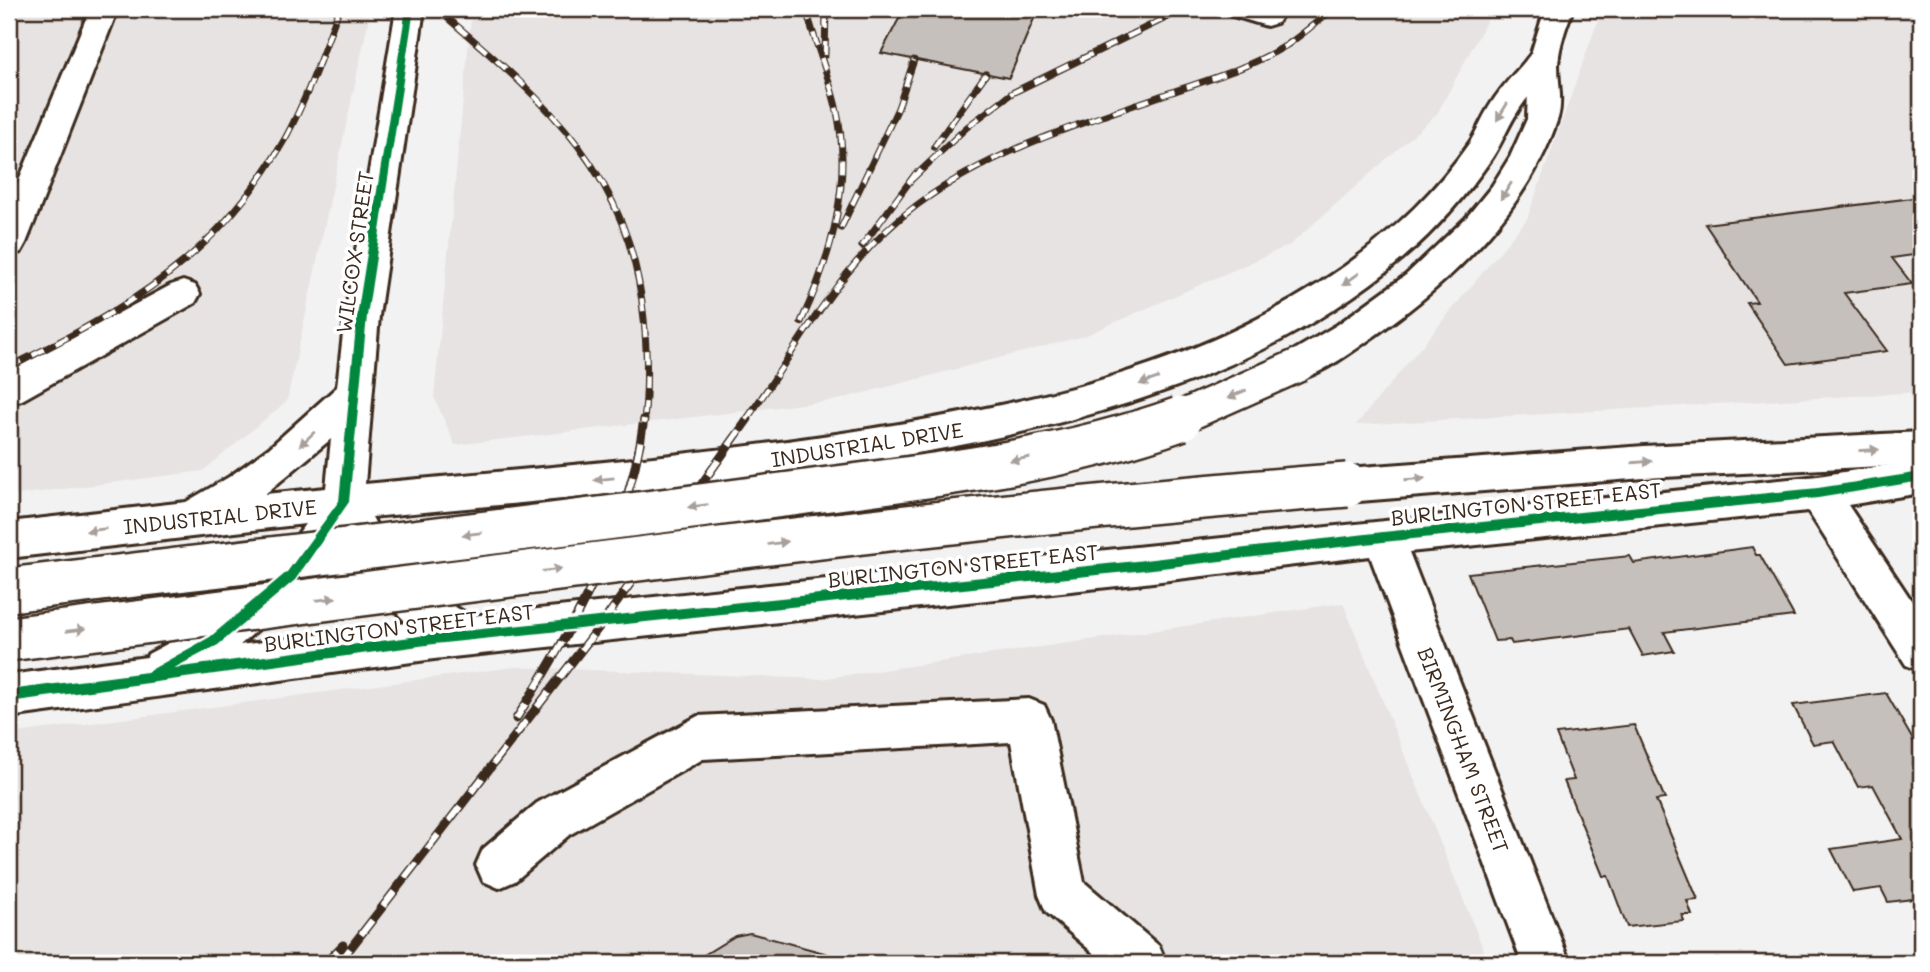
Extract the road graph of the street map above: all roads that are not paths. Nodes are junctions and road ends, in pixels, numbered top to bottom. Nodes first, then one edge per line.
1 (104, 9) edge
2 (410, 9) edge
3 (1559, 9) edge
4 (1544, 58) junction
5 (9, 243) edge
6 (183, 294) dead end
7 (9, 389) edge
8 (356, 392) junction
9 (1921, 448) edge
10 (1921, 477) edge
11 (1818, 494) junction
12 (344, 502) junction
13 (188, 521) junction
14 (1383, 537) junction
15 (9, 540) edge
16 (9, 590) edge
17 (468, 636) junction
18 (9, 639) edge
19 (1921, 651) edge
20 (142, 679) junction
21 (9, 696) edge
22 (499, 865) dead end
23 (1142, 963) edge
24 (1546, 963) edge

1 - 5 street
2 - 8 street, WILCOX STREET
3 - 4 street, INDUSTRIAL DRIVE
4 -> 12 street, INDUSTRIAL DRIVE
4 -> 16 street, bridge
6 - 7 street
8 - 12 street, WILCOX STREET
8 -> 13 street
18 -> 9 street, BURLINGTON STREET EAST, bridge
10 - 11 street, BURLINGTON STREET EAST
11 - 14 street, BURLINGTON STREET EAST
11 - 19 street
12 - 13 street, INDUSTRIAL DRIVE
12 - 17 street
12 - 20 street
13 -> 15 street, INDUSTRIAL DRIVE
14 - 17 street, BURLINGTON STREET EAST
14 - 24 street, BIRMINGHAM STREET
17 - 20 street, BURLINGTON STREET EAST
20 - 21 street, BURLINGTON STREET EAST
22 - 23 street

